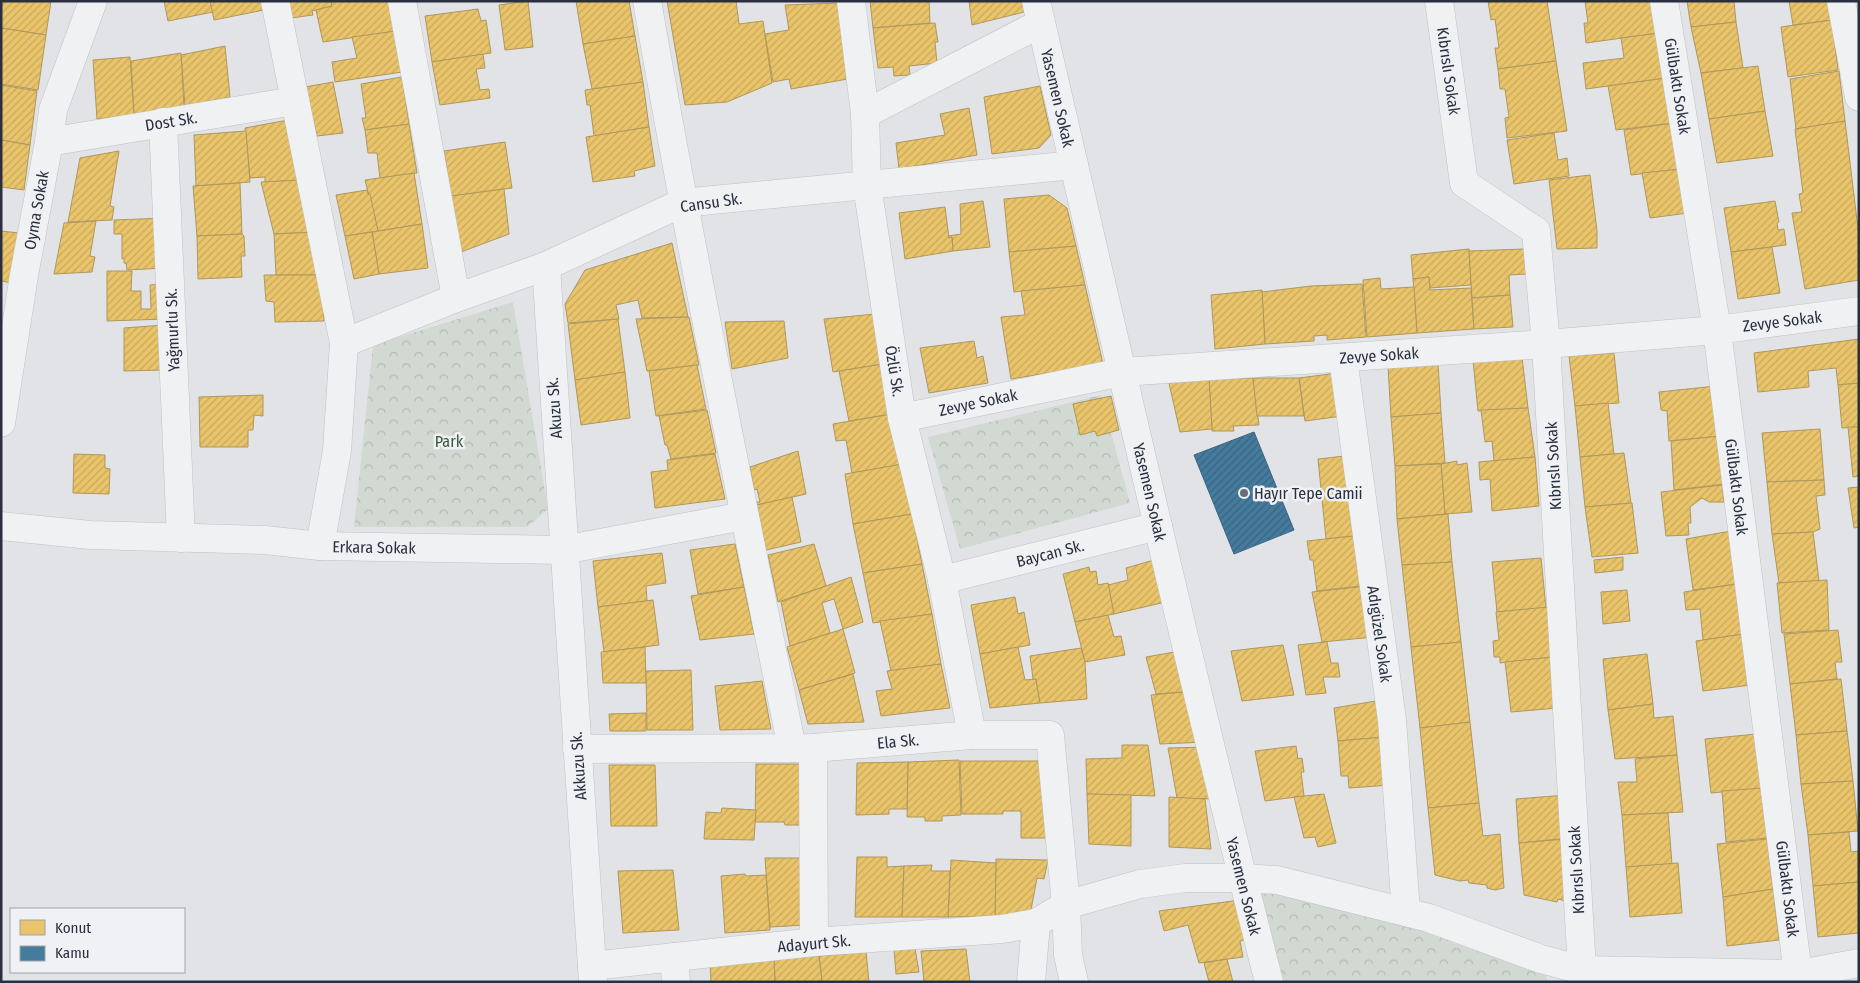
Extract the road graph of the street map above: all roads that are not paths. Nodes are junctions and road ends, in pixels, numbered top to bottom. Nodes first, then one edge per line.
1 (92, 1) edge
2 (275, 1) edge
3 (402, 1) edge
4 (647, 1) edge
5 (851, 1) edge
6 (1439, 1) edge
7 (1664, 1) edge
8 (1840, 1) edge
9 (1039, 12) edge
10 (1859, 98) edge
11 (294, 101) junction
12 (865, 114) junction
13 (163, 122) junction
14 (49, 142) junction
15 (1074, 165) junction
16 (867, 185) junction
17 (682, 203) junction
18 (546, 266) junction
19 (456, 298) junction
20 (1859, 311) edge
21 (1717, 330) junction
22 (344, 343) junction
23 (1546, 344) junction
24 (1343, 358) junction
25 (1122, 372) junction
26 (902, 418) junction
27 (1, 424) edge
28 (744, 516) junction
29 (1, 526) edge
30 (1158, 526) junction
31 (181, 538) junction
32 (320, 546) junction
33 (563, 550) junction
34 (942, 580) junction
35 (972, 736) junction
36 (803, 748) junction
37 (577, 749) junction
38 (1242, 878) junction
39 (1066, 905) junction
40 (1406, 912) junction
41 (1036, 923) junction
42 (814, 942) junction
43 (1859, 963) edge
44 (675, 969) edge
45 (1545, 970) edge
46 (1582, 970) junction
47 (593, 974) edge
48 (1799, 978) edge
49 (1031, 982) edge
50 (1074, 982) edge
51 (1268, 982) edge

1 - 14 street, Oyma Sokak
2 - 11 street
3 - 19 street
4 - 17 street
5 - 12 street, Özlü Sk.
6 - 23 street, Kıbrıslı Sokak
7 - 21 street, Gülbaktı Sokak
8 - 10 street
9 - 12 street
9 - 15 street, Yasemen Sokak
11 - 13 street, Dost Sk.
11 - 22 street
12 - 16 street, Özlü Sk.
13 - 14 street, Dost Sk.
13 - 31 street, Yağmurlu Sk.
14 - 27 street, Oyma Sokak
15 - 16 street, Cansu Sk.
15 - 25 street, Yasemen Sokak
16 - 17 street, Cansu Sk.
16 - 26 street, Özlü Sk.
17 - 18 street, Cansu Sk.
17 - 28 street
18 - 19 street, Cansu Sk.
18 - 33 street, Akuzu Sk.
19 - 22 street, Cansu Sk.
20 - 21 street, Zevye Sokak
21 - 23 street, Zevye Sokak
21 - 48 street, Gülbaktı Sokak
22 - 32 street
23 - 24 street, Zevye Sokak
23 - 46 street, Kıbrıslı Sokak
24 - 25 street, Zevye Sokak
24 - 40 street, Adıgüzel Sokak
25 - 26 street, Zevye Sokak
25 - 30 street, Yasemen Sokak
26 - 34 street, Özlü Sk.
28 - 33 street, Erkara Sokak
28 - 36 street
29 - 31 street, Erkara Sokak
30 - 34 street, Baycan Sk.
30 - 38 street, Yasemen Sokak
31 - 32 street, Erkara Sokak
32 - 33 street, Erkara Sokak
33 - 37 street, Akkuzu Sk.
34 - 35 street, Özlü Sk.
35 - 36 street, Ela Sk.
35 - 39 street, Ela Sk.
36 - 37 street, Ela Sk.
36 - 42 street
37 - 47 street, Akkuzu Sk.
38 - 39 street
38 - 40 street
38 - 51 street, Yasemen Sokak
39 - 41 street
39 - 50 street
40 - 45 street
41 - 42 street, Adayurt Sk.
41 - 49 street
42 - 44 street, Adayurt Sk.
43 - 48 street
44 - 47 street, Adayurt Sk.
45 - 46 street
46 - 48 street

